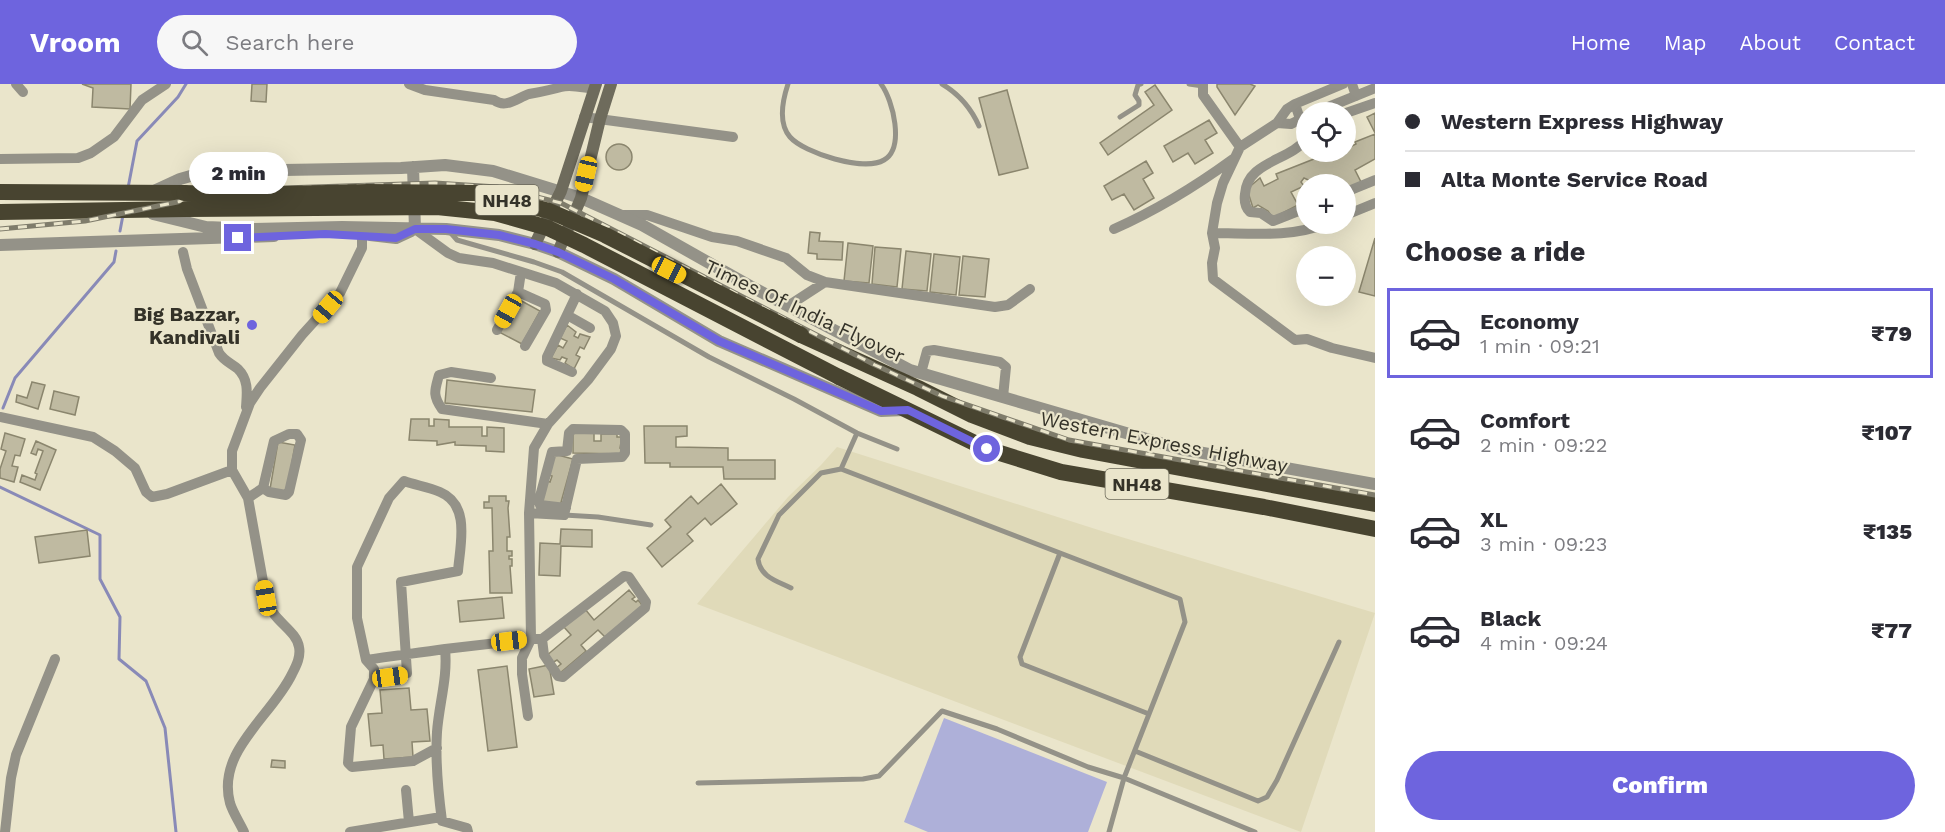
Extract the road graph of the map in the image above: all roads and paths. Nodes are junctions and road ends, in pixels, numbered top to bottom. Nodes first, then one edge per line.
1 (410, 84) edge
2 (611, 84) edge
3 (788, 84) edge
4 (881, 84) edge
5 (942, 84) edge
6 (1141, 84) edge
7 (1189, 84) edge
8 (1343, 84) edge
9 (1352, 84) edge
10 (1203, 85) edge
11 (162, 86) edge
12 (595, 86) edge
13 (1375, 88) edge
14 (1356, 96) junction
15 (1341, 102) edge
16 (1375, 103) edge
17 (1295, 104) joint
18 (1356, 110) edge
19 (584, 117) junction
20 (1120, 117) dead end
21 (600, 119) junction
22 (1296, 121) edge
23 (1277, 123) junction
24 (979, 126) dead end
25 (733, 137) dead end
26 (1240, 147) junction
27 (1296, 147) edge
28 (0, 159) edge
29 (1234, 159) junction
30 (413, 167) junction
31 (1375, 180) edge
32 (1356, 188) edge
33 (561, 191) junction
34 (0, 192) edge
35 (150, 193) junction
36 (581, 198) junction
37 (1375, 203) edge
38 (135, 210) junction
39 (1356, 211) edge
40 (0, 212) edge
41 (1296, 212) edge
42 (619, 215) junction
43 (1114, 228) dead end
44 (415, 229) junction
45 (446, 229) junction
46 (1296, 231) edge
47 (1212, 233) junction
48 (362, 235) junction
49 (535, 244) junction
50 (0, 245) edge
51 (183, 252) dead end
52 (558, 252) junction
53 (521, 272) junction
54 (825, 282) junction
55 (1030, 289) dead end
56 (518, 292) junction
57 (577, 294) junction
58 (788, 306) junction
59 (567, 315) junction
60 (590, 328) dead end
61 (497, 330) dead end
62 (525, 346) dead end
63 (1375, 357) edge
64 (572, 372) dead end
65 (916, 377) junction
66 (491, 378) dead end
67 (1003, 397) junction
68 (908, 410) junction
69 (246, 415) junction
70 (0, 417) edge
71 (548, 424) junction
72 (857, 433) junction
73 (897, 449) dead end
74 (567, 451) junction
75 (578, 459) junction
76 (841, 469) junction
77 (232, 470) junction
78 (1375, 484) edge
79 (263, 488) junction
80 (248, 498) junction
81 (1375, 504) edge
82 (565, 512) junction
83 (529, 513) junction
84 (651, 525) dead end
85 (1375, 529) edge
86 (1060, 553) junction
87 (791, 588) dead end
88 (536, 639) junction
89 (1339, 642) dead end
90 (445, 649) junction
91 (406, 654) junction
92 (55, 659) dead end
93 (366, 660) junction
94 (374, 679) junction
95 (1149, 714) junction
96 (528, 716) dead end
97 (437, 748) junction
98 (1135, 751) junction
99 (1124, 778) junction
100 (698, 783) dead end
101 (406, 790) dead end
102 (441, 817) junction
103 (409, 822) junction
104 (5, 832) edge
105 (244, 832) edge
106 (350, 832) edge
107 (468, 832) edge
108 (1109, 832) edge
109 (1255, 832) edge

1 - 12 street
2 - 21 main road
3 - 4 lane
5 - 24 lane
6 - 20 lane
7 - 10 lane
8 - 17 street
9 - 14 street
10 - 26 street
11 - 28 street
12 - 19 main road
13 - 14 street
14 - 15 street
16 - 18 street
17 - 23 street
19 - 21 street
19 - 33 main road
21 - 25 street
21 - 36 main road
22 - 23 street
23 - 26 street
26 - 29 street
27 - 41 street
29 - 43 street
29 - 47 street
30 - 33 street
30 - 35 street
30 - 44 street
31 - 32 street
33 - 36 street
33 - 49 main road
34 - 35 highway, NH48
35 - 65 highway, Times Of India Flyover / NH48, bridge
36 - 42 street
36 - 52 main road
37 - 39 street
38 - 40 highway, NH48
38 - 44 street
38 - 68 highway, Times Of India Flyover / NH48, bridge
42 - 54 street
42 - 58 street
44 - 45 street
44 - 48 street
44 - 53 street
45 - 49 street
45 - 72 lane
46 - 47 street
47 - 63 street
48 - 50 street
48 - 69 street
49 - 52 street
51 - 69 street
52 - 68 street
53 - 56 street
53 - 57 street
54 - 55 street
54 - 58 street
56 - 61 street
56 - 62 street
57 - 59 street
57 - 71 street
58 - 65 street
59 - 60 street
59 - 64 street
65 - 67 street
65 - 67 street
65 - 81 highway, Western Express Highway / NH48
66 - 71 street
67 - 78 street
68 - 85 highway, NH48
69 - 77 street
70 - 77 street
71 - 83 street
72 - 73 lane
72 - 76 lane
74 - 75 street
74 - 75 street
74 - 82 street
75 - 82 street
76 - 86 lane
76 - 87 lane
77 - 80 street
79 - 79 street
79 - 80 street
80 - 105 street
82 - 83 street
82 - 84 lane
83 - 88 street
86 - 95 lane
86 - 95 lane
88 - 88 street
88 - 90 street
88 - 96 street
89 - 98 lane
90 - 91 street
90 - 97 street
91 - 93 street
91 - 93 street
91 - 94 street
92 - 104 street
93 - 94 street
94 - 97 street
95 - 98 lane
97 - 102 street
98 - 99 lane
99 - 100 lane
99 - 108 lane
99 - 109 lane
101 - 103 street
102 - 103 street
102 - 107 street
103 - 106 street

